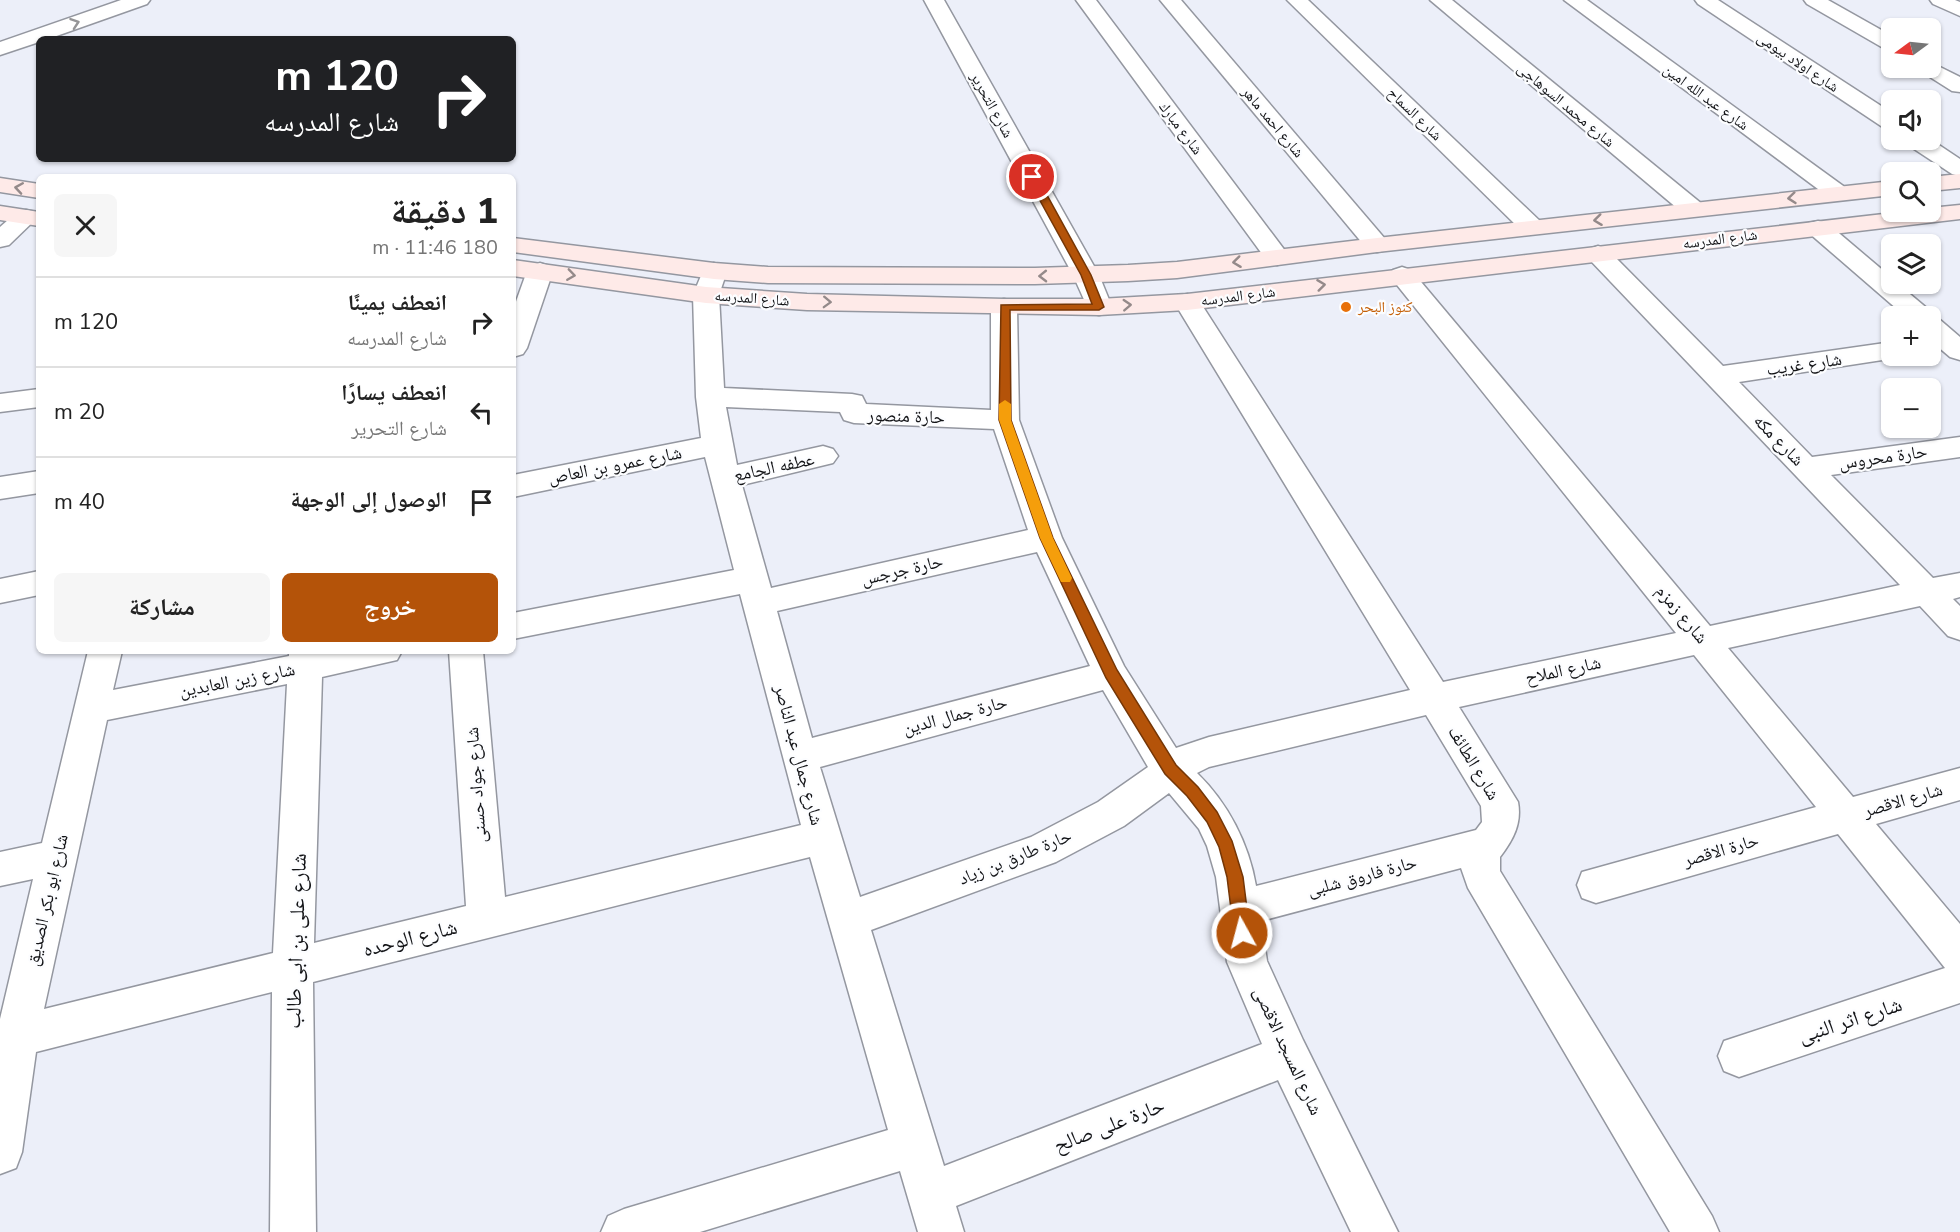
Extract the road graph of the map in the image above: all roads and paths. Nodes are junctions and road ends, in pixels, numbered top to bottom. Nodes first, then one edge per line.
1 (140, 0) edge
2 (934, 0) edge
3 (1086, 0) edge
4 (1170, 0) edge
5 (1297, 0) edge
6 (1440, 0) edge
7 (1574, 0) edge
8 (1705, 0) edge
9 (1814, 0) edge
10 (1940, 0) edge
11 (1960, 10) edge
12 (1881, 39) edge
13 (0, 49) edge
14 (1941, 75) edge
15 (1960, 86) edge
16 (1881, 116) edge
17 (1931, 150) edge
18 (1960, 169) edge
19 (1960, 181) edge
20 (1941, 183) edge
21 (0, 185) edge
22 (1881, 189) edge
23 (36, 191) edge
24 (1838, 194) junction
25 (1693, 209) junction
26 (1960, 212) edge
27 (0, 213) edge
28 (32, 218) edge
29 (1532, 227) junction
30 (1818, 228) junction
31 (0, 240) edge
32 (1377, 245) junction
33 (516, 246) edge
34 (1598, 254) junction
35 (1277, 257) junction
36 (516, 268) edge
37 (540, 271) junction
38 (1086, 275) junction
39 (1402, 275) junction
40 (710, 283) junction
41 (1188, 302) junction
42 (1908, 306) edge
43 (1004, 307) junction
44 (1099, 307) junction
45 (516, 335) edge
46 (1881, 353) edge
47 (1716, 376) junction
48 (710, 397) junction
49 (36, 398) edge
50 (0, 403) edge
51 (1005, 420) junction
52 (1960, 447) edge
53 (824, 456) dead end
54 (721, 461) junction
55 (1806, 468) junction
56 (36, 482) edge
57 (516, 486) edge
58 (0, 488) edge
59 (1046, 538) junction
60 (36, 584) edge
61 (1960, 585) edge
62 (0, 591) edge
63 (755, 591) junction
64 (1926, 592) junction
65 (516, 626) edge
66 (1960, 627) edge
67 (1703, 640) junction
68 (104, 654) edge
69 (355, 654) edge
70 (466, 654) edge
71 (306, 659) edge
72 (1112, 674) junction
73 (1435, 698) junction
74 (90, 709) junction
75 (799, 757) junction
76 (1170, 770) junction
77 (1960, 784) edge
78 (1846, 816) junction
79 (822, 837) junction
80 (1486, 844) junction
81 (57, 857) junction
82 (0, 869) edge
83 (1596, 885) dead end
84 (1239, 909) junction
85 (487, 919) junction
86 (847, 920) junction
87 (1960, 955) edge
88 (293, 966) junction
89 (1960, 983) edge
90 (9, 1039) edge
91 (1288, 1055) junction
92 (1739, 1056) dead end
93 (915, 1144) junction
94 (0, 1152) edge
95 (935, 1213) edge
96 (1692, 1231) edge
97 (293, 1232) edge
98 (624, 1232) edge
99 (1375, 1232) edge

13 -> 1 street
2 - 38 street, شارع التحرير
3 - 35 street, شارع مبارك
4 - 32 street, شارع احمد ماهر
5 - 29 street, شارع السماح
6 - 25 street, شارع محمد السوهاجى
7 - 24 street, شارع عبد الله امين
8 - 16 street, شارع اولاد بيومى
9 - 12 street
10 - 11 street
14 - 15 street
17 - 18 street
19 - 20 main road
23 -> 21 main road
22 - 24 main road, شارع المدرسه
24 -> 25 main road, شارع المدرسه
25 -> 29 main road, شارع المدرسه
26 - 30 main road, شارع المدرسه
27 - 28 main road
28 - 31 street
29 - 32 main road, شارع المدرسه
30 - 34 main road, شارع المدرسه
30 - 42 street
32 - 35 main road, شارع المدرسه
33 - 40 main road, شارع المدرسه
34 - 39 main road, شارع المدرسه
34 - 47 street, شارع مكه
35 -> 38 main road, شارع المدرسه
36 - 37 main road, شارع المدرسه
37 -> 40 main road, شارع المدرسه
37 - 45 street
38 -> 40 main road, شارع المدرسه
38 - 44 street, شارع التحرير
41 -> 39 main road, شارع المدرسه
39 - 67 street, شارع زمزم
40 -> 43 main road, شارع المدرسه
40 - 48 street, شارع جمال عبد الناصر
44 -> 41 main road, شارع المدرسه
41 - 73 street, شارع الطائف
43 - 44 main road, شارع المدرسه
43 - 51 street, شارع المسجد الاقصى
46 - 47 street, شارع غريب
47 - 55 street, شارع مكه
48 - 51 street, حارة منصور
48 - 54 street, شارع جمال عبد الناصر
49 - 50 street
51 - 59 street, شارع المسجد الاقصى
52 - 55 street, حارة محروس
53 - 54 street, عطفه الجامع
54 - 57 street, شارع عمرو بن العاص
54 - 63 street, شارع جمال عبد الناصر
55 - 64 street, شارع مكه
56 - 58 street
59 - 63 street, حارة جرجس
59 - 72 street, شارع المسجد الاقصى
60 - 62 street
61 - 64 street, شارع الملاح
63 - 65 street
63 - 75 street, شارع جمال عبد الناصر
64 - 66 street, شارع مكه
64 - 67 street, شارع الملاح
67 - 73 street, شارع الملاح
67 - 78 street, شارع زمزم
68 - 74 street, شارع ابو بكر الصديق
69 - 71 street, شارع زين العابدين
70 - 85 street, شارع جواد حسنى
71 - 74 street, شارع زين العابدين
71 - 88 street, شارع على بن ابى طالب
72 - 75 street, حارة جمال الدين
72 - 76 street, شارع المسجد الاقصى
73 - 76 street, شارع الملاح
73 - 80 street, شارع الطائف
74 - 81 street, شارع ابو بكر الصديق
75 - 79 street, شارع جمال عبد الناصر
76 - 84 street, شارع المسجد الاقصى
76 - 86 street, حارة طارق بن زياد
77 - 78 street, شارع الاقصر
78 - 83 street, حارة الاقصر
78 - 87 street, شارع زمزم
79 - 85 street, شارع الوحده
79 - 86 street, شارع جمال عبد الناصر
80 - 84 street, حارة فاروق شلبى
80 - 96 street, شارع الطائف
81 - 82 street
81 - 90 street, شارع ابو بكر الصديق
84 - 91 street, شارع المسجد الاقصى
85 - 88 street, شارع الوحده
86 - 93 street, شارع جمال عبد الناصر
88 - 90 street, شارع الوحده
88 - 97 street, شارع على بن ابى طالب
89 - 92 street, شارع اثر النبى
90 - 94 street, شارع ابو بكر الصديق
91 - 95 street, حارة على صالح
91 - 99 street, شارع المسجد الاقصى
93 - 95 street, شارع جمال عبد الناصر
93 - 98 street

